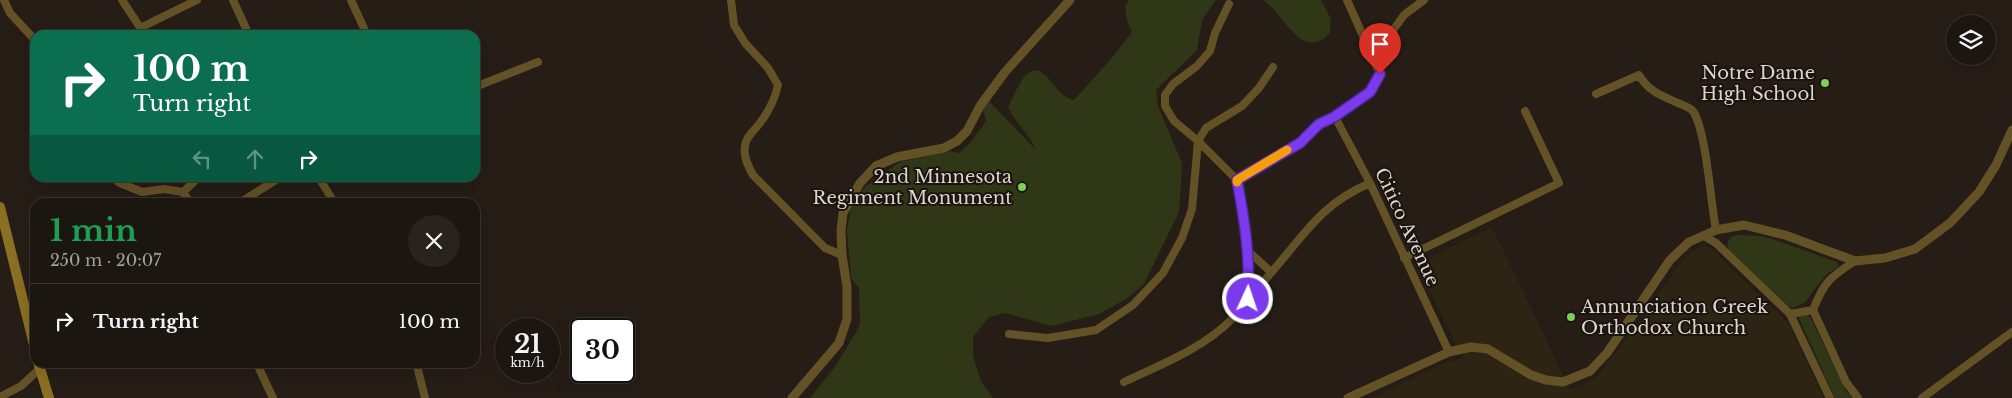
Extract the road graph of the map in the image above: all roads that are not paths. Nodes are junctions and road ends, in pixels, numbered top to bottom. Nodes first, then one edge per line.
1 (4, 0) edge
2 (122, 0) edge
3 (197, 0) edge
4 (233, 0) edge
5 (730, 0) edge
6 (1070, 0) edge
7 (1347, 0) edge
8 (1424, 0) edge
9 (353, 1) edge
10 (1229, 4) dead end
11 (140, 28) joint
12 (247, 30) edge
13 (365, 30) edge
14 (30, 35) edge
15 (1373, 58) junction
16 (538, 62) dead end
17 (1273, 67) dead end
18 (480, 85) edge
19 (1596, 94) dead end
20 (1525, 111) dead end
21 (1334, 117) junction
22 (2012, 130) edge
23 (1198, 141) junction
24 (1237, 180) junction
25 (119, 182) edge
26 (194, 182) edge
27 (273, 182) edge
28 (322, 182) edge
29 (1370, 183) junction
30 (183, 192) junction
31 (187, 198) edge
32 (247, 198) edge
33 (332, 198) edge
34 (0, 207) edge
35 (1716, 230) junction
36 (1704, 236) junction
37 (1248, 251) junction
38 (842, 255) junction
39 (1404, 258) junction
40 (1855, 261) junction
41 (1271, 272) junction
42 (1248, 299) junction
43 (1813, 310) junction
44 (1790, 314) junction
45 (30, 329) edge
46 (2012, 332) edge
47 (1009, 334) dead end
48 (1449, 352) junction
49 (38, 368) edge
50 (43, 368) edge
51 (259, 368) edge
52 (418, 368) edge
53 (1124, 382) dead end
54 (0, 397) edge
55 (49, 398) edge
56 (273, 398) edge
57 (425, 398) edge
58 (792, 398) edge
59 (1348, 398) edge
60 (1830, 398) edge
61 (1858, 398) edge
62 (1922, 398) edge

1 - 14 street
2 - 11 street
3 - 11 street
4 - 12 street
5 - 38 street
6 - 38 street
7 - 15 street
8 - 15 street
9 - 13 street
10 - 23 street
15 - 21 street
16 - 18 street
17 - 23 street
19 - 35 street
20 - 39 street
21 - 24 street
21 - 29 street, Citico Avenue
22 - 40 street
23 - 24 street
23 - 47 street
24 - 37 street
25 - 30 street
26 - 30 street
27 - 32 street
28 - 33 street
29 - 39 street, Citico Avenue
29 - 41 street
30 - 31 street
34 - 45 main road
35 - 36 street
35 - 40 street
36 - 44 street
36 - 48 street
37 - 41 street
37 - 42 street
38 - 58 street
39 - 48 street, Citico Avenue
40 - 43 street
41 - 42 street
42 - 53 street
43 - 44 street
43 - 61 street
44 - 60 street
46 - 62 street
48 - 59 street
49 - 54 street
50 - 55 main road
51 - 56 street
52 - 57 street

